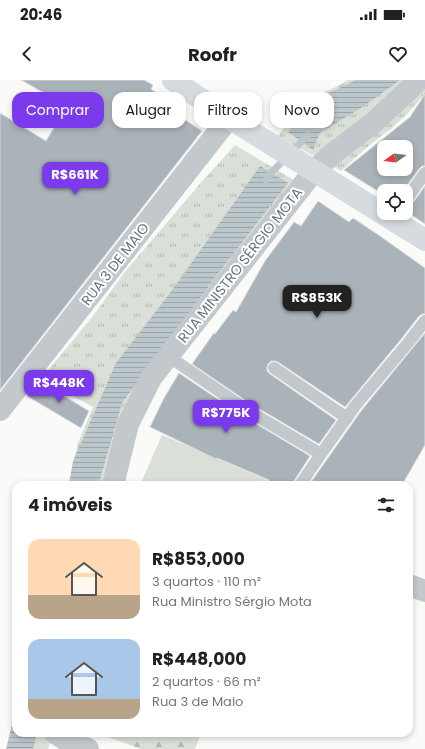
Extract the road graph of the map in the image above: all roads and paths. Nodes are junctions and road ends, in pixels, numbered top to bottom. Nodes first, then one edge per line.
1 (173, 80) edge
2 (418, 80) edge
3 (194, 94) edge
4 (221, 128) edge
5 (244, 128) edge
6 (313, 170) junction
7 (425, 173) edge
8 (413, 190) edge
9 (377, 206) edge
10 (400, 220) edge
11 (425, 240) edge
12 (425, 321) edge
13 (168, 356) junction
14 (274, 368) dead end
15 (0, 410) edge
16 (347, 418) junction
17 (321, 454) junction
18 (114, 481) edge
19 (303, 481) edge
20 (51, 737) edge
21 (61, 737) edge
22 (48, 749) edge
23 (88, 749) edge

1 - 3 street
2 - 6 street, RUA MINISTRO SÉRGIO MOTA
4 - 15 street, RUA 3 DE MAIO
5 - 6 street
6 - 9 street
6 - 13 street, RUA MINISTRO SÉRGIO MOTA
7 - 8 lane
10 - 11 street
12 - 16 lane
13 - 17 lane
13 - 18 street, RUA MINISTRO SÉRGIO MOTA
14 - 16 lane
16 - 17 lane
17 - 19 lane
20 - 22 street
21 - 23 street

